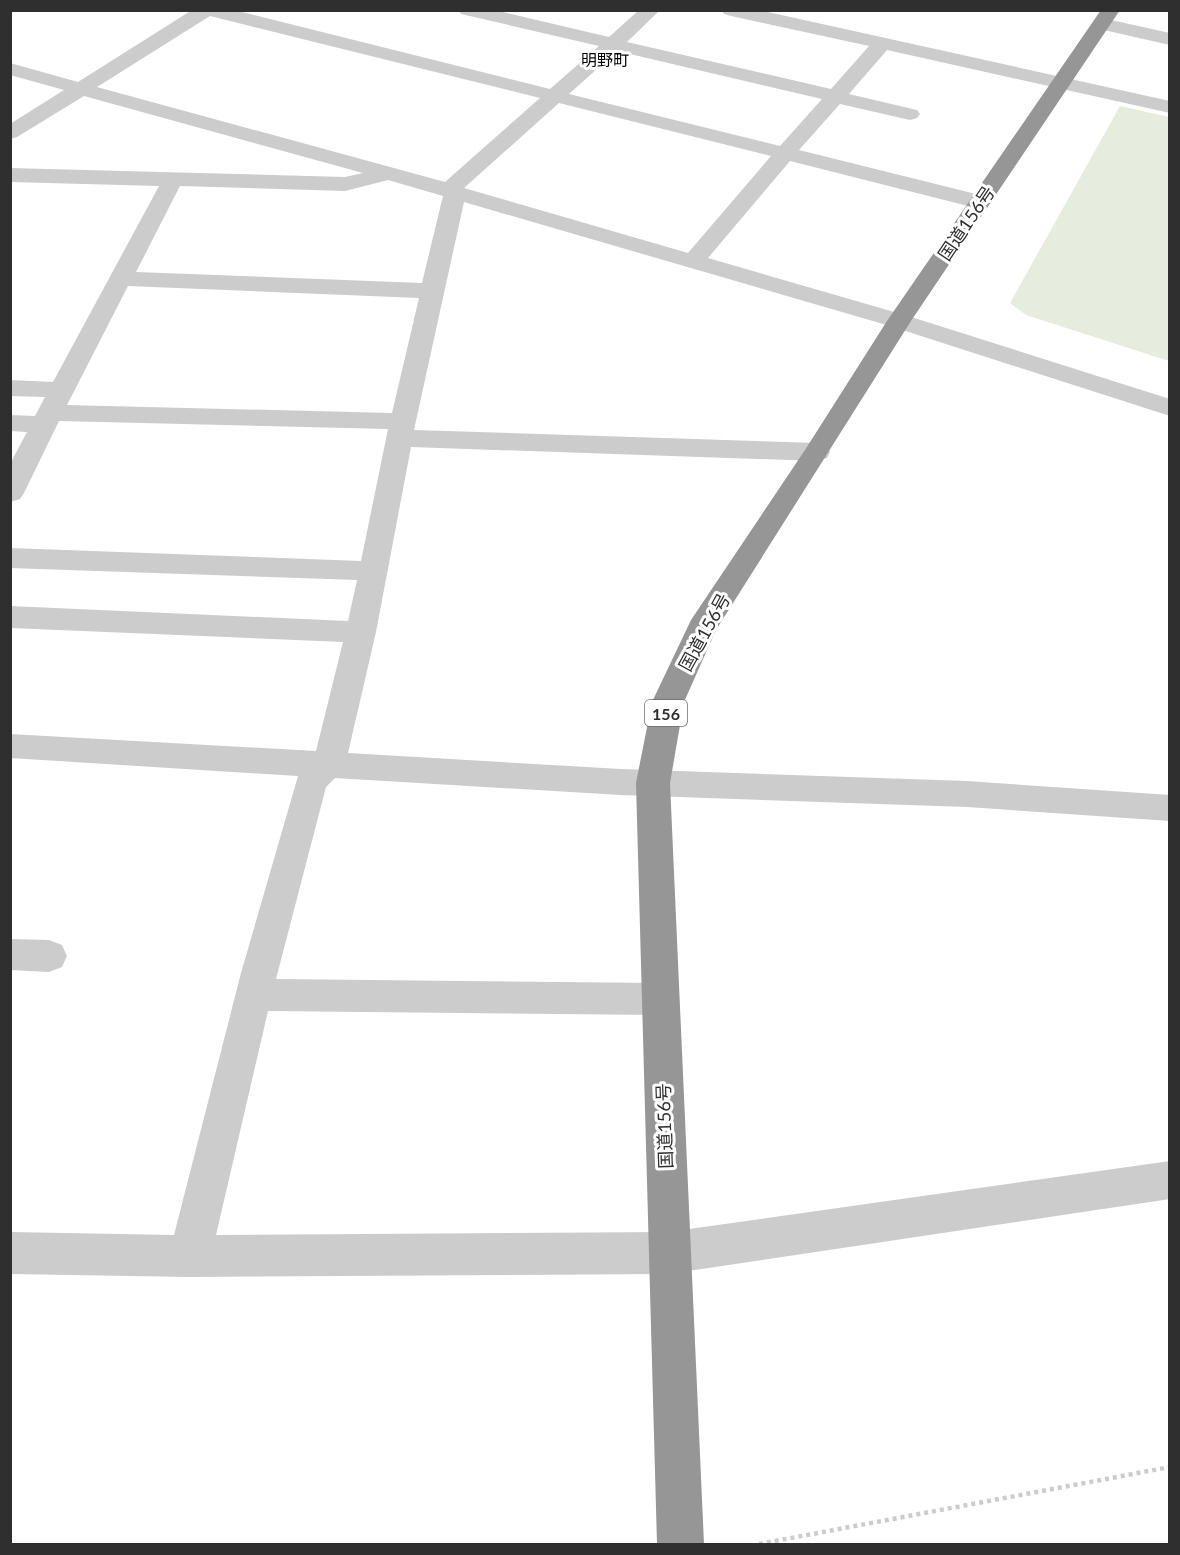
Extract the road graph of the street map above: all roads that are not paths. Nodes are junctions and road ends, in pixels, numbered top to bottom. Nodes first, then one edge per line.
1 (208, 10) edge
2 (468, 10) edge
3 (651, 10) edge
4 (731, 10) edge
5 (1106, 17) edge
6 (1170, 39) edge
7 (615, 44) junction
8 (882, 44) junction
9 (10, 69) edge
10 (1062, 83) junction
11 (83, 89) junction
12 (555, 96) junction
13 (835, 96) junction
14 (1170, 106) edge
15 (910, 114) dead end
16 (10, 133) edge
17 (784, 154) junction
18 (388, 173) junction
19 (10, 175) edge
20 (173, 179) junction
21 (451, 192) junction
22 (980, 202) junction
23 (693, 262) junction
24 (120, 279) junction
25 (432, 291) junction
26 (899, 321) junction
27 (10, 388) edge
28 (1170, 408) edge
29 (52, 409) junction
30 (10, 423) edge
31 (402, 429) junction
32 (817, 452) junction
33 (10, 493) edge
34 (10, 558) edge
35 (374, 572) junction
36 (10, 617) edge
37 (362, 632) junction
38 (10, 746) edge
39 (329, 763) junction
40 (652, 783) junction
41 (1170, 808) edge
42 (10, 954) edge
43 (49, 956) dead end
44 (254, 995) junction
45 (659, 999) junction
46 (1170, 1180) edge
47 (10, 1253) edge
48 (668, 1253) junction
49 (190, 1256) junction
50 (680, 1545) edge

1 - 11 street
1 - 12 street
2 - 7 street
3 - 7 street
4 - 8 street
5 - 6 street
5 - 10 highway, 国道156号 / 156
7 - 12 street
7 - 13 street
8 - 10 street
8 - 13 street
9 - 11 street
10 - 14 street
10 - 22 highway, 国道156号 / 156
11 - 16 street
11 - 18 street
12 - 17 street
12 - 21 street
13 - 15 street
13 - 17 street
17 - 22 street
17 - 23 street
18 - 20 street
18 - 21 street
19 - 20 street
20 - 24 street
21 - 23 street
21 - 25 street
22 - 26 highway, 国道156号 / 156
23 - 26 street
24 - 25 street
24 - 29 street
25 - 31 street
26 - 28 street
26 - 32 highway, 国道156号 / 156
27 - 29 street
29 - 30 street
29 - 31 street
29 - 33 street
31 - 32 street
31 - 35 street
32 - 40 highway, 国道156号 / 156
34 - 35 street
35 - 37 street
36 - 37 street
37 - 39 street
38 - 39 street
39 - 40 street
39 - 44 street
40 - 41 street
40 - 45 highway, 国道156号 / 156
42 - 43 street
44 - 45 street
44 - 49 street
45 - 48 highway, 国道156号 / 156
46 - 48 street
47 - 49 street
48 - 49 street
48 - 50 highway, 国道156号 / 156

